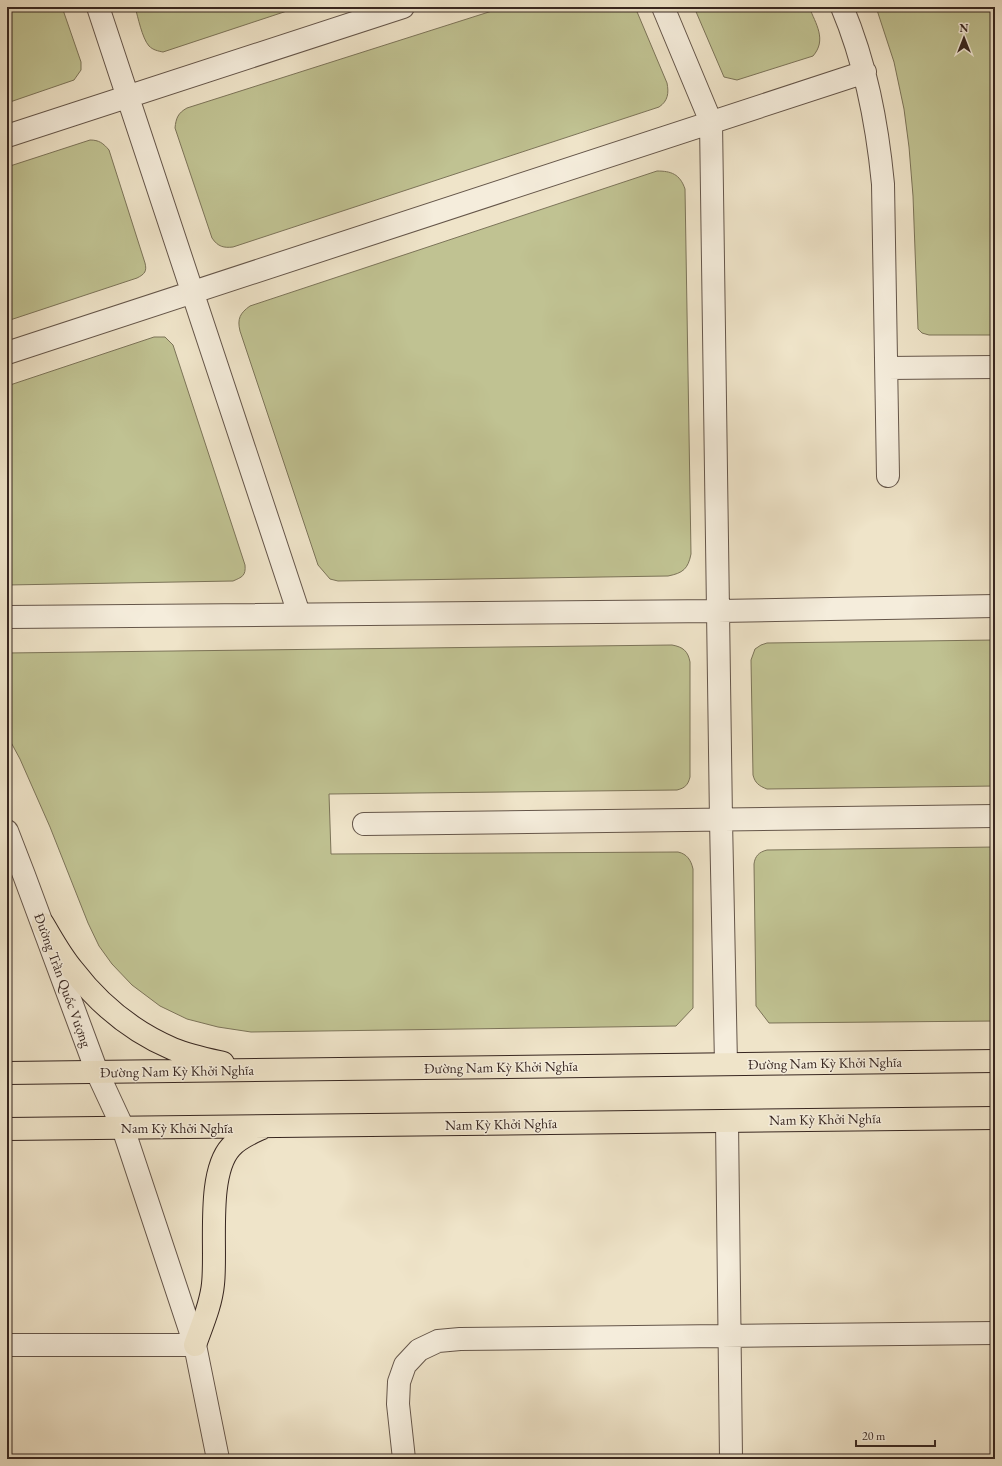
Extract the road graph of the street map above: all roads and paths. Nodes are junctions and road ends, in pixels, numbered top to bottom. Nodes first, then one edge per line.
1 (98, 7) edge
2 (403, 7) edge
3 (663, 7) edge
4 (842, 7) edge
5 (865, 72) junction
6 (128, 96) junction
7 (711, 122) junction
8 (7, 136) edge
9 (192, 292) junction
10 (7, 353) edge
11 (995, 367) edge
12 (887, 368) junction
13 (888, 476) dead end
14 (995, 606) edge
15 (718, 610) junction
16 (299, 614) junction
17 (7, 617) edge
18 (995, 816) edge
19 (720, 820) junction
20 (364, 824) dead end
21 (7, 831) edge
22 (43, 924) junction
23 (995, 1060) edge
24 (726, 1064) junction
25 (255, 1070) junction
26 (97, 1072) junction
27 (7, 1073) edge
28 (995, 1118) edge
29 (727, 1120) junction
30 (264, 1127) junction
31 (124, 1128) junction
32 (7, 1130) edge
33 (995, 1333) edge
34 (729, 1337) junction
35 (7, 1345) edge
36 (195, 1345) junction
37 (218, 1459) edge
38 (404, 1459) edge
39 (731, 1459) edge

1 - 6 street
2 - 6 street
3 - 7 street
4 - 5 street
5 - 7 street
5 - 12 street
6 - 8 street
6 - 9 street
7 - 9 street
7 - 15 street
9 - 10 street
9 - 16 street
11 - 12 street
12 - 13 street
14 - 15 street
15 - 16 street
15 - 19 street
16 - 17 street
18 - 19 street
19 - 20 street
19 - 24 street
21 - 22 street, Đường Trần Quốc Vượng
22 - 25 main road
22 - 26 street, Đường Trần Quốc Vượng
23 - 24 main road, Đường Nam Kỳ Khởi Nghĩa
24 - 25 main road, Đường Nam Kỳ Khởi Nghĩa
25 - 26 main road, Đường Nam Kỳ Khởi Nghĩa
26 - 27 main road, Đường Nam Kỳ Khởi Nghĩa
26 - 31 street, Đường Trần Quốc Vượng
28 - 29 main road, Nam Kỳ Khởi Nghĩa
29 - 30 main road, Nam Kỳ Khởi Nghĩa
29 - 34 street
30 - 31 main road, Nam Kỳ Khởi Nghĩa
30 - 36 main road
31 - 32 main road, Nam Kỳ Khởi Nghĩa
31 - 36 street, Đường Trần Quốc Vượng
33 - 34 street
34 - 38 street
34 - 39 street
35 - 36 street
36 - 37 street, Đường Trần Quốc Vượng

